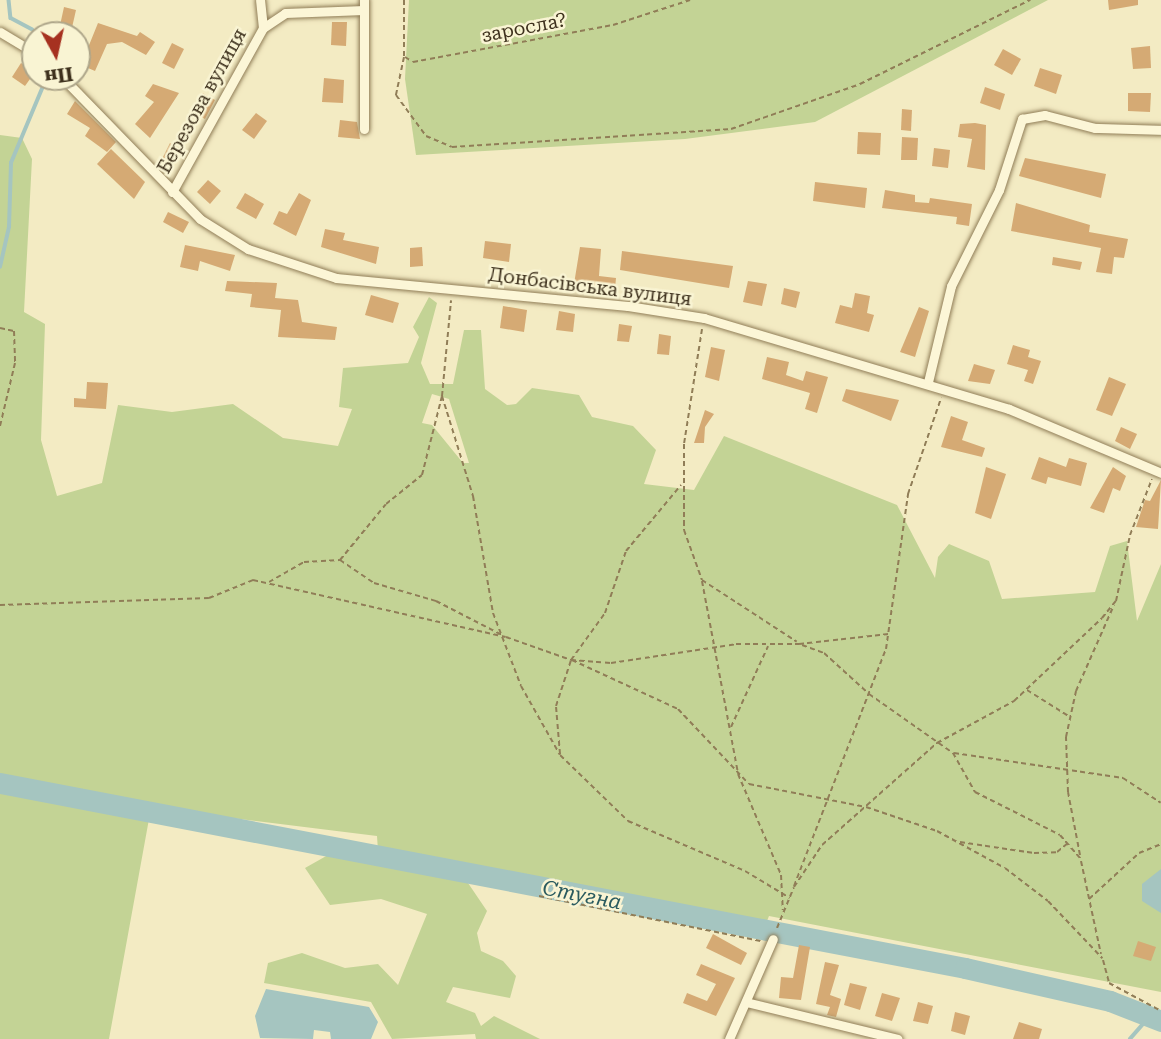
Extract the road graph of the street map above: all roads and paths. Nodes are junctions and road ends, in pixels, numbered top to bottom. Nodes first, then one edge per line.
1 (260, 0) edge
2 (404, 0) edge
3 (690, 0) edge
4 (1030, 0) edge
5 (364, 5) edge
6 (262, 28) junction
7 (0, 32) edge
8 (21, 45) edge
9 (404, 57) junction
10 (75, 91) edge
11 (364, 129) dead end
12 (1161, 130) edge
13 (172, 192) junction
14 (452, 289) junction
15 (704, 318) junction
16 (0, 328) edge
17 (928, 382) junction
18 (945, 387) junction
19 (442, 397) junction
20 (0, 426) edge
21 (1158, 472) edge
22 (682, 485) junction
23 (340, 560) junction
24 (702, 580) junction
25 (267, 583) junction
26 (1116, 601) junction
27 (0, 605) edge
28 (888, 634) junction
29 (506, 637) junction
30 (768, 644) junction
31 (799, 644) junction
32 (716, 646) junction
33 (571, 660) junction
34 (1026, 689) junction
35 (869, 694) junction
36 (1070, 718) junction
37 (731, 728) junction
38 (937, 743) junction
39 (953, 753) junction
40 (560, 755) junction
41 (1067, 770) junction
42 (738, 774) junction
43 (826, 802) junction
44 (1161, 803) edge
45 (866, 807) junction
46 (956, 841) junction
47 (1068, 844) junction
48 (1161, 844) edge
49 (1081, 859) junction
50 (794, 887) junction
51 (781, 892) junction
52 (539, 896) dead end
53 (790, 898) junction
54 (1088, 901) junction
55 (783, 911) junction
56 (778, 925) dead end
57 (772, 943) joint
58 (1102, 958) junction
59 (746, 1002) junction
60 (1161, 1011) edge
61 (729, 1039) edge
62 (898, 1039) edge

1 - 6 street, Березова вулиця
2 - 9 path
3 - 9 path, заросла?
4 - 9 path
5 - 6 street, Березова вулиця
5 - 11 street, Березова вулиця
6 - 13 street, Березова вулиця
7 - 8 street
10 - 13 street, Донбасівська вулиця
12 - 17 street
13 - 14 street, Донбасівська вулиця
14 - 15 street, Донбасівська вулиця
14 - 19 path
15 - 17 street, Донбасівська вулиця
15 - 22 path
16 - 20 path
17 - 18 street, Донбасівська вулиця
18 - 21 street, Донбасівська вулиця
18 - 28 path
19 - 23 path
19 - 29 path
21 - 26 path
22 - 24 path
22 - 33 path
23 - 25 path
23 - 29 path
24 - 31 path
24 - 32 path
25 - 27 path
25 - 29 path
26 - 34 path
26 - 36 path
28 - 31 path
28 - 35 path
29 - 33 path
29 - 40 path
30 - 31 path
30 - 32 path
30 - 37 path
31 - 35 path
32 - 33 path
32 - 37 path
33 - 40 path
33 - 42 path
34 - 36 path
34 - 38 path
35 - 38 path
35 - 43 path
36 - 41 path
37 - 42 path
38 - 39 path
38 - 45 path
39 - 41 path
39 - 47 path
40 - 51 path
41 - 44 path
41 - 49 path
42 - 43 path
42 - 51 path
43 - 45 path
43 - 50 path
45 - 46 path
45 - 50 path
46 - 47 path
46 - 58 path
47 - 49 path
48 - 54 path
49 - 54 path
50 - 53 path
51 - 53 path
51 - 55 path
52 - 57 path
53 - 55 path
54 - 58 path
55 - 56 path
57 - 59 street
58 - 60 path
59 - 61 street
59 - 62 street

